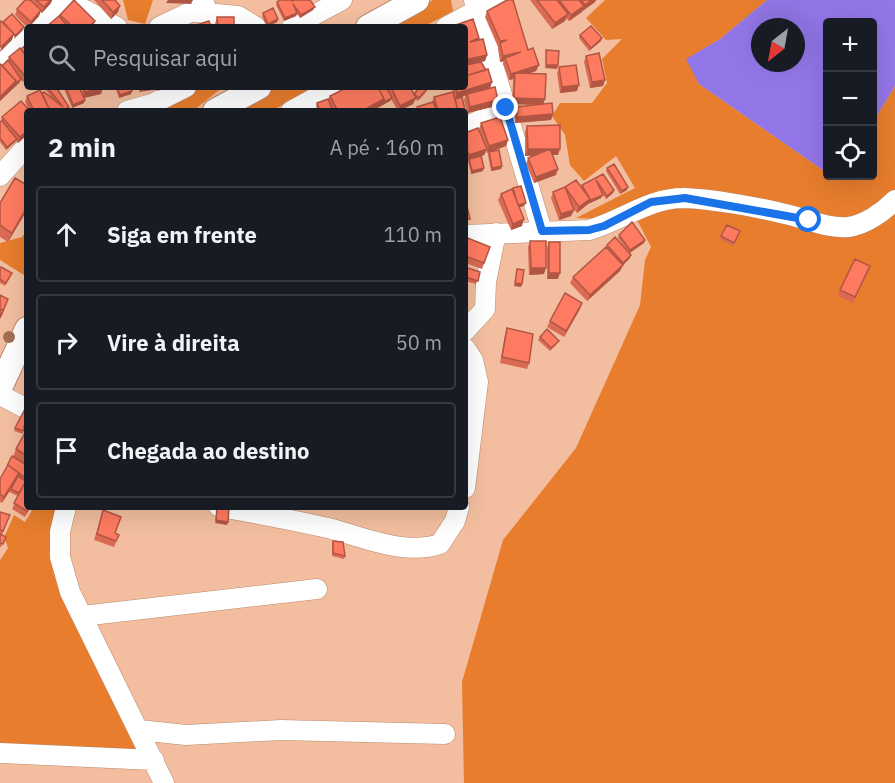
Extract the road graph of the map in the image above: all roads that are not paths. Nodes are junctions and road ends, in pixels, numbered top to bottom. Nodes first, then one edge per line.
1 (64, 0) edge
2 (213, 0) edge
3 (417, 0) edge
4 (496, 0) edge
5 (337, 1) edge
6 (476, 5) edge
7 (194, 12) junction
8 (38, 24) edge
9 (111, 24) edge
10 (166, 24) edge
11 (251, 24) edge
12 (297, 24) edge
13 (373, 24) edge
14 (450, 24) edge
15 (24, 37) edge
16 (0, 60) edge
17 (180, 90) edge
18 (254, 90) edge
19 (330, 90) edge
20 (138, 108) edge
21 (220, 108) edge
22 (296, 108) edge
23 (506, 108) junction
24 (468, 126) edge
25 (24, 149) edge
26 (0, 176) edge
27 (895, 200) edge
28 (542, 231) junction
29 (496, 233) junction
30 (468, 235) edge
31 (468, 328) edge
32 (24, 334) edge
33 (468, 352) edge
34 (5, 362) edge
35 (0, 388) edge
36 (0, 395) edge
37 (24, 407) edge
38 (468, 464) edge
39 (65, 510) edge
40 (239, 510) edge
41 (458, 510) edge
42 (317, 589) dead end
43 (82, 616) junction
44 (139, 730) junction
45 (445, 734) dead end
46 (0, 753) edge
47 (154, 760) junction
48 (164, 783) edge

1 - 8 street
1 - 9 street
2 - 7 street
3 - 13 main road
4 - 6 street
5 - 12 street
6 - 14 street
6 - 23 street
7 - 10 street
7 - 11 street
15 - 16 street
17 - 20 street
18 - 21 main road
19 - 22 street
23 - 24 street
23 - 28 street
25 - 26 street
27 - 28 street
28 - 29 street
29 - 30 street
29 - 31 street
32 - 34 main road
33 - 38 street
34 - 35 main road
36 - 37 street
39 - 43 street
40 - 41 street
42 - 43 street
43 - 44 street
44 - 45 street
44 - 47 street
46 - 47 street
47 - 48 street

